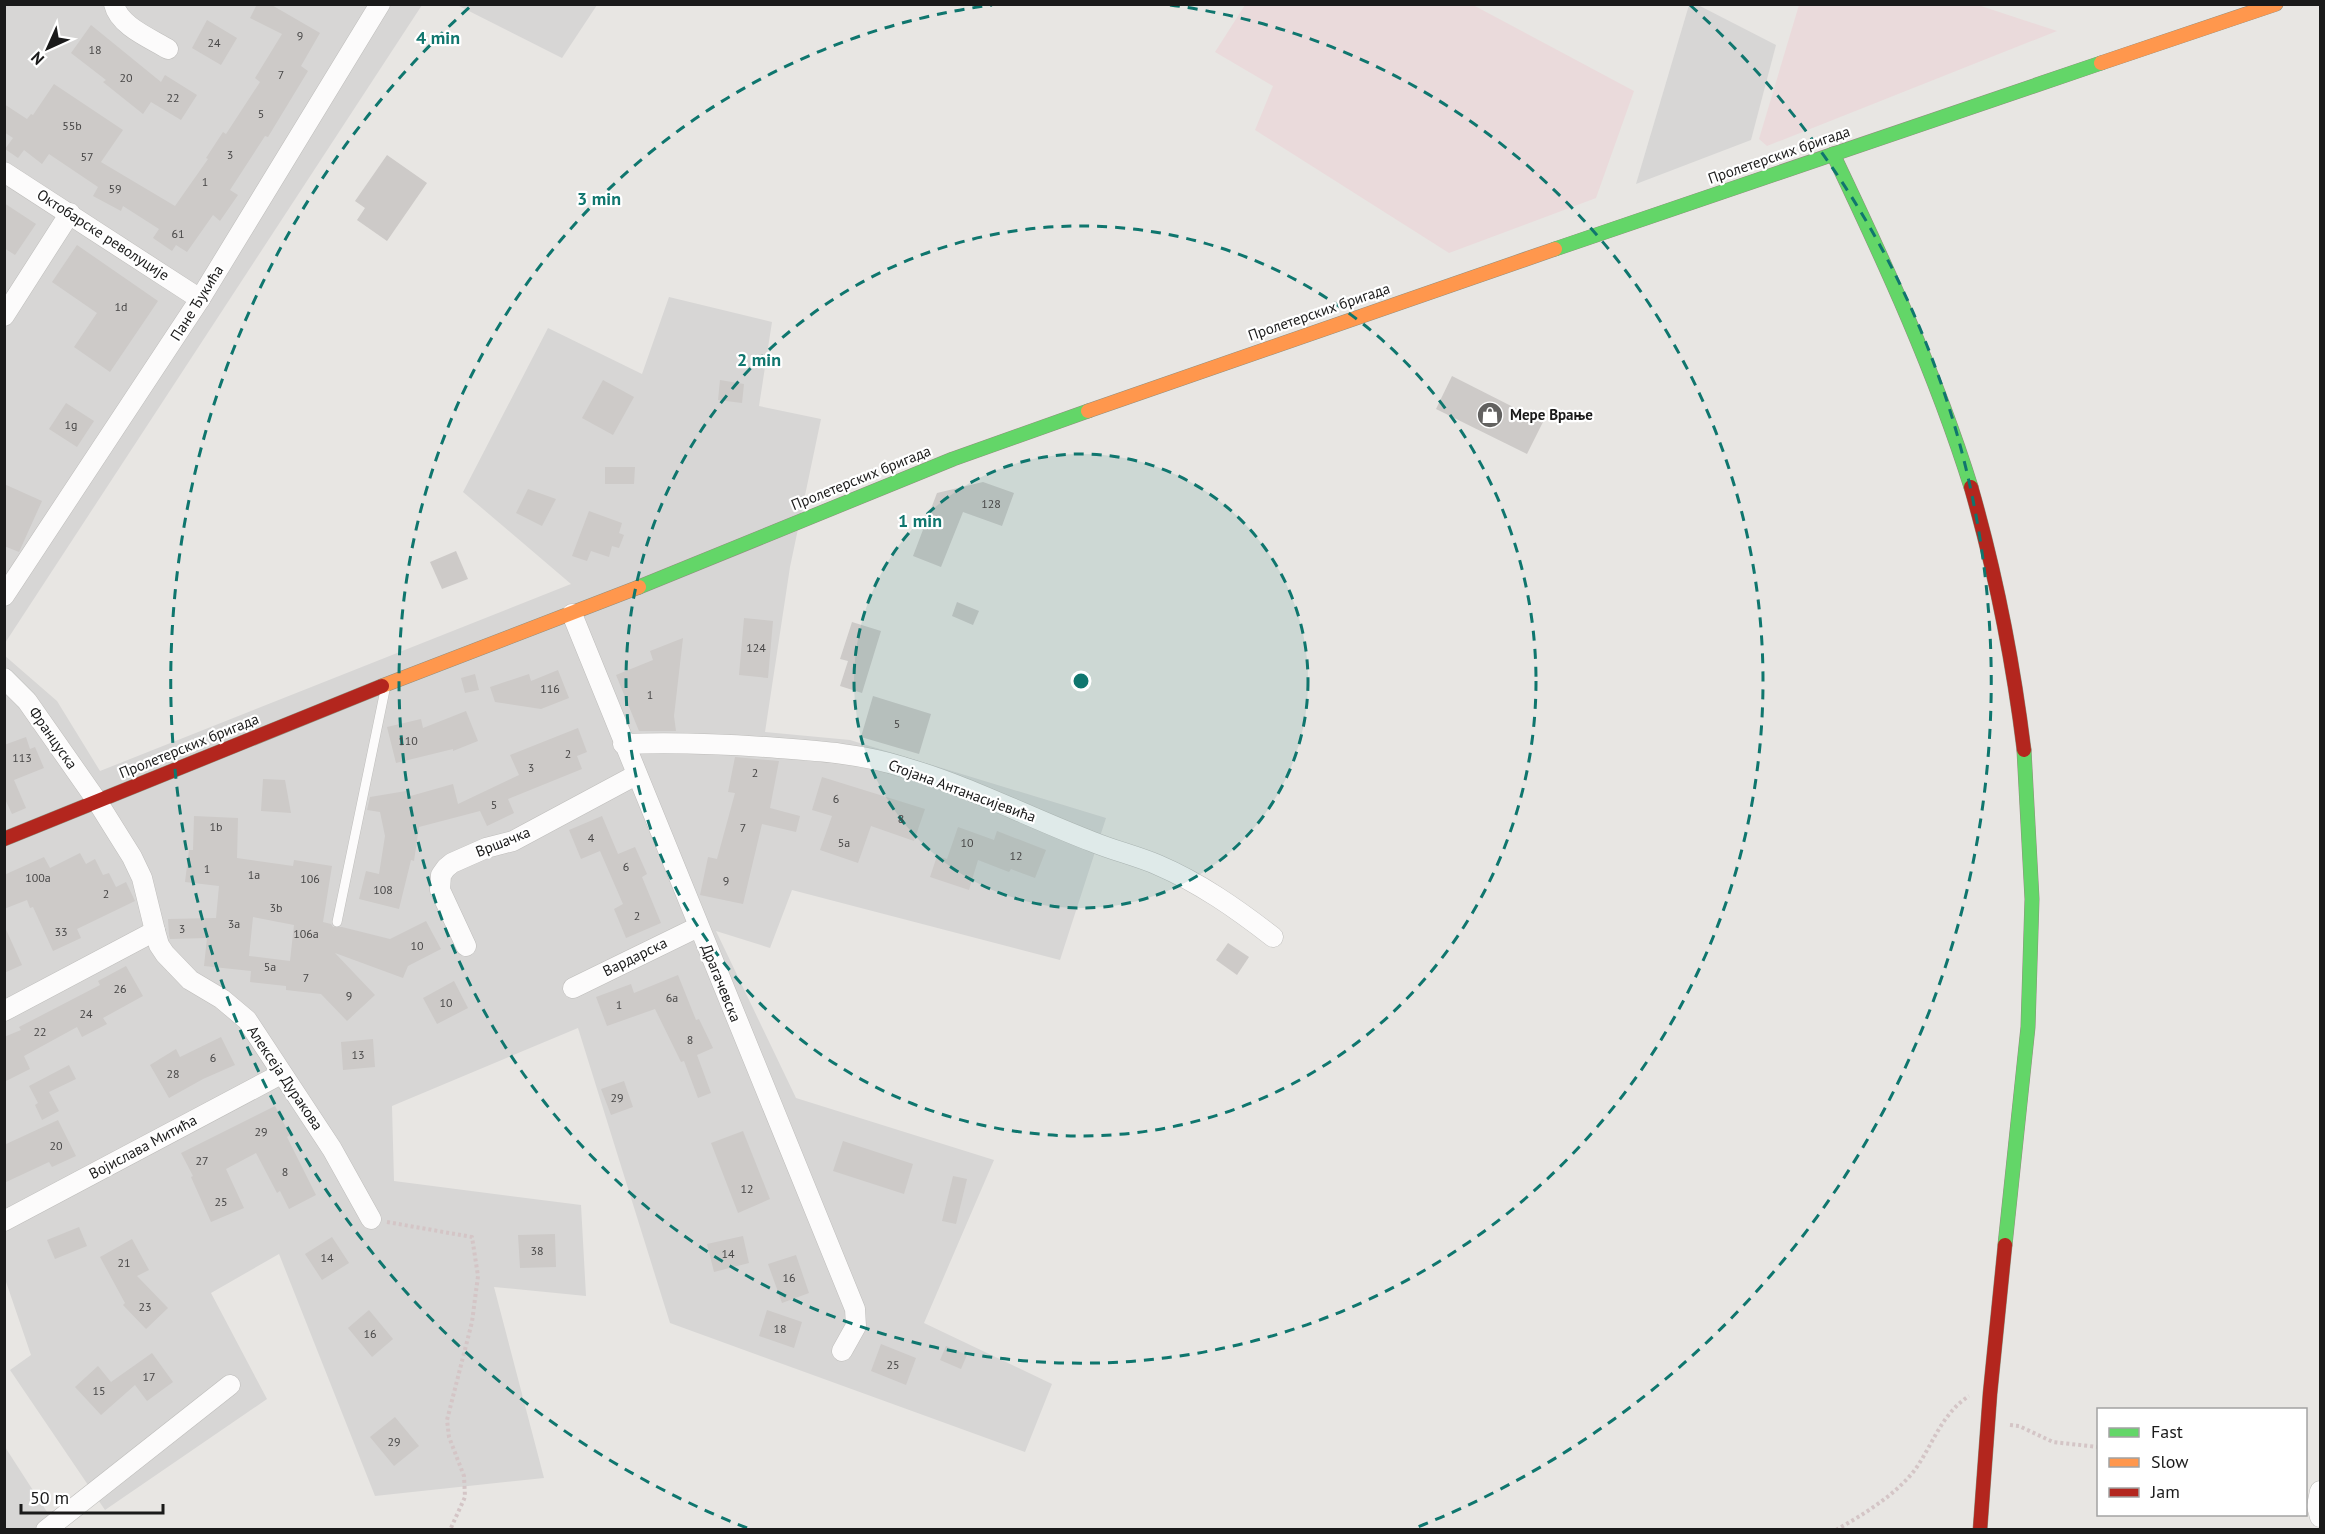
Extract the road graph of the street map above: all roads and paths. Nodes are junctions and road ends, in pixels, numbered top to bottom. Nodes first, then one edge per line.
1 (114, 4) edge
2 (380, 4) edge
3 (2276, 4) edge
4 (168, 49) dead end
5 (1833, 154) junction
6 (4, 172) edge
7 (70, 213) junction
8 (200, 299) junction
9 (4, 316) edge
10 (4, 596) edge
11 (572, 614) junction
12 (4, 678) edge
13 (386, 685) junction
14 (623, 744) junction
15 (636, 775) junction
16 (98, 801) junction
17 (4, 839) edge
18 (337, 922) dead end
19 (699, 927) junction
20 (155, 931) junction
21 (1273, 937) dead end
22 (466, 946) dead end
23 (573, 988) dead end
24 (4, 1011) edge
25 (281, 1074) junction
26 (371, 1219) joint
27 (4, 1221) edge
28 (842, 1351) dead end
29 (230, 1385) dead end
30 (1990, 1394) junction
31 (1989, 1422) junction
32 (2097, 1447) edge
33 (2320, 1491) edge
34 (2320, 1517) edge
35 (46, 1530) edge
36 (450, 1530) edge
37 (1836, 1530) edge
38 (1980, 1530) edge

1 - 4 street
2 - 8 street, Пане Ђукића
3 - 5 street, Пролетерских бригада
5 - 11 street, Пролетерских бригада
5 - 30 street
6 - 7 street, Октобарске револуције
7 - 8 street, Октобарске револуције
7 - 9 street
8 - 10 street, Пане Ђукића
11 - 13 street, Пролетерских бригада
11 - 14 street, Драгачевска
12 - 16 street, Француска
13 - 16 street, Пролетерских бригада
13 - 18 lane
14 - 15 street, Драгачевска
14 - 21 street, Стојана Антанасијевића
15 - 19 street, Драгачевска
15 - 22 street, Вршачка
16 - 17 street, Пролетерских бригада
16 - 20 street, Алексеја Дуракова
19 - 23 street, Вардарска
19 - 28 street, Драгачевска
20 - 24 street
20 - 25 street, Алексеја Дуракова
25 - 26 street, Алексеја Дуракова
25 - 27 street, Војислава Митића
26 - 36 path
29 - 35 street
30 - 31 street
30 - 37 path
31 - 32 path
31 - 38 street
33 - 34 street

